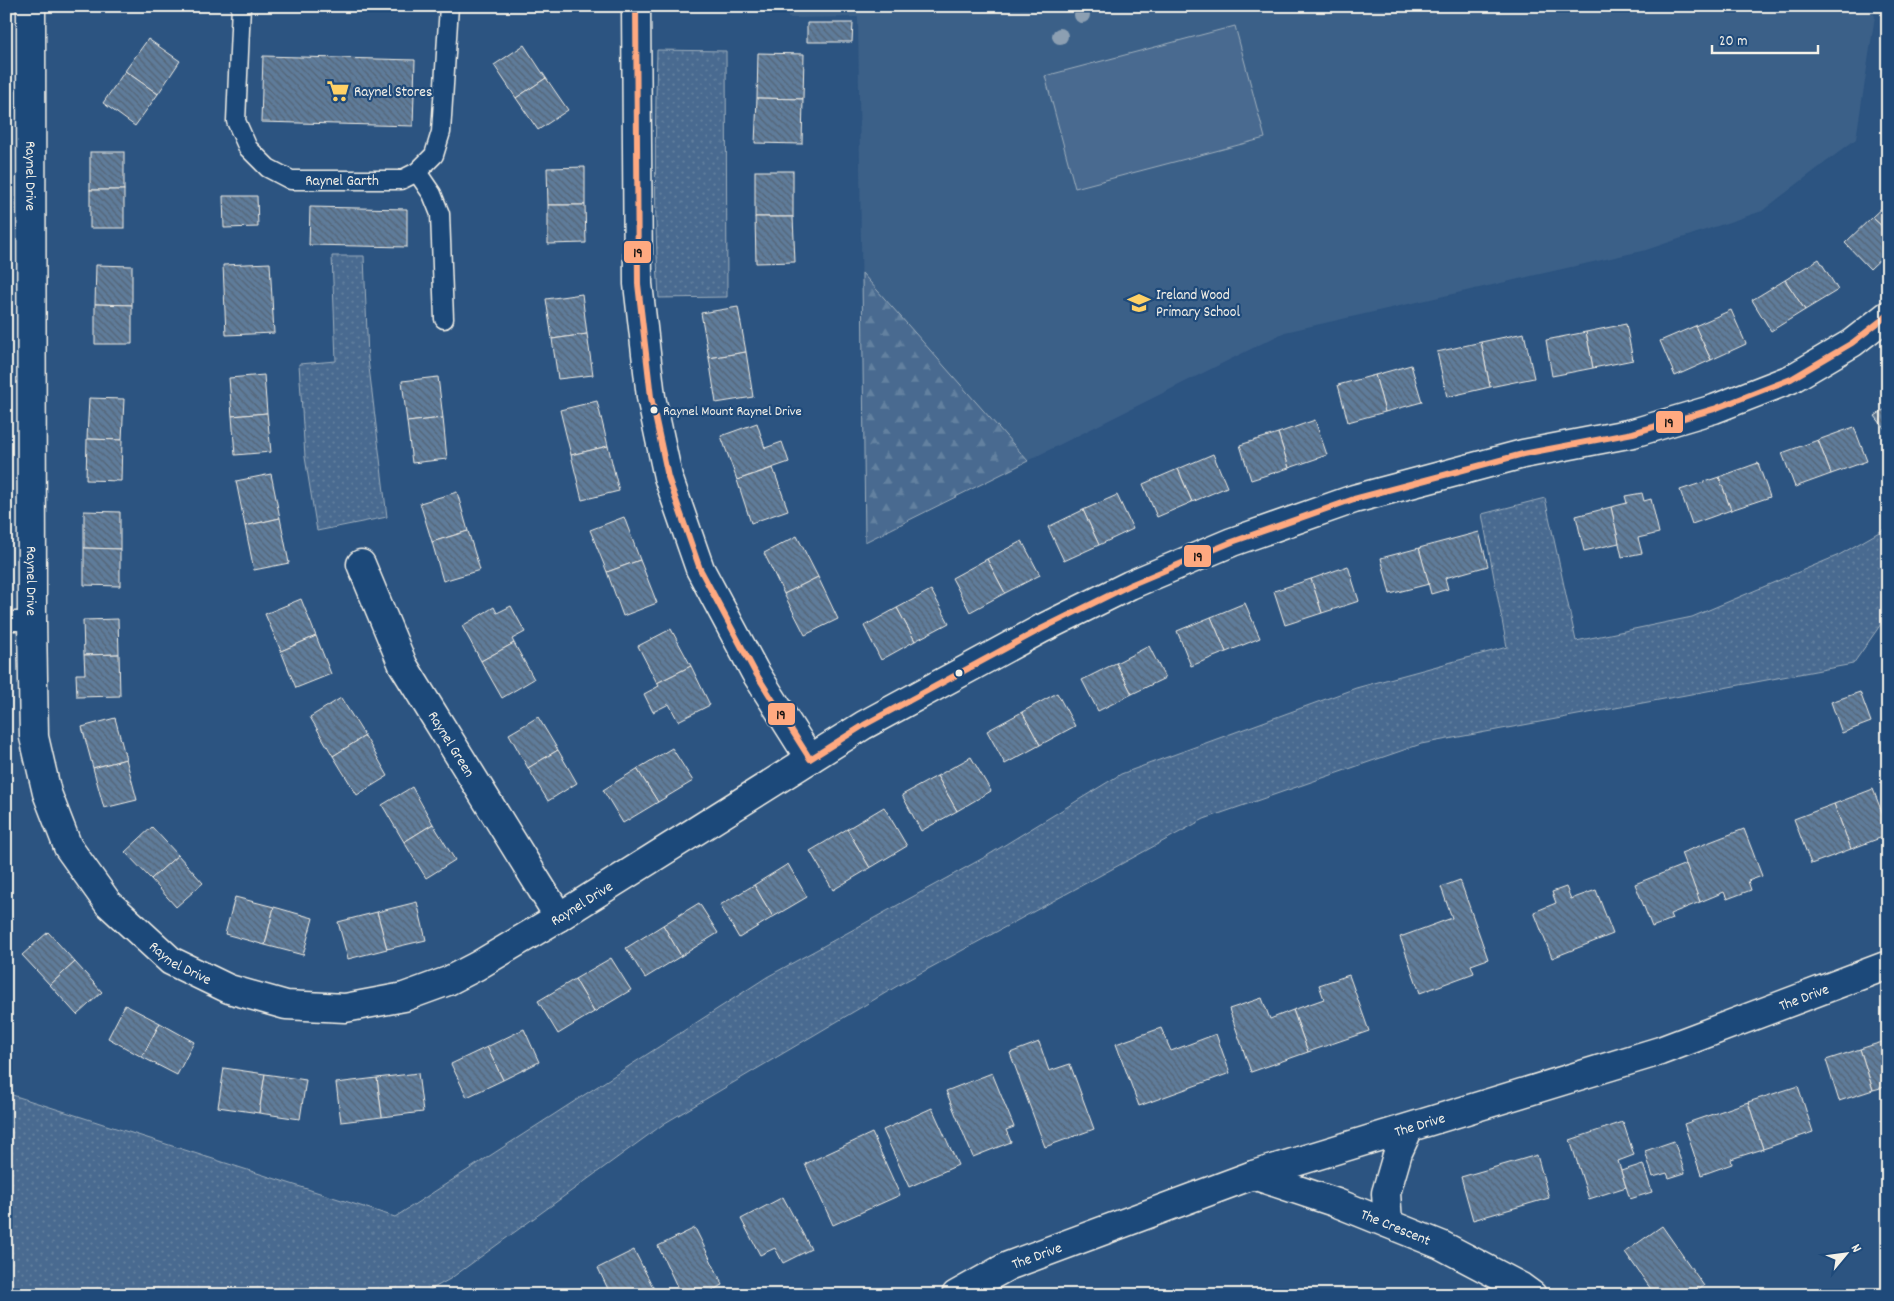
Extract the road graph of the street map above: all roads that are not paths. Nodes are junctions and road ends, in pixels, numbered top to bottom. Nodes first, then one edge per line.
1 (31, 6) edge
2 (241, 6) edge
3 (449, 6) edge
4 (636, 6) edge
5 (417, 172) junction
6 (1888, 316) edge
7 (444, 319) dead end
8 (361, 564) dead end
9 (19, 621) edge
10 (810, 759) junction
11 (559, 917) junction
12 (1888, 965) edge
13 (1409, 1128) junction
14 (1253, 1174) junction
15 (1388, 1223) junction
16 (956, 1295) edge
17 (1532, 1295) edge

1 - 9 street, Raynel Drive
2 - 5 lane, Raynel Garth
3 - 5 lane, Raynel Garth
4 - 10 street
5 - 7 lane
6 - 10 street, Raynel Drive
8 - 11 street, Raynel Green
9 - 11 street, Raynel Drive
10 - 11 street, Raynel Drive
12 - 13 street, The Drive
13 - 14 street, The Drive
13 - 15 street
14 - 15 street, The Crescent
14 - 16 street, The Drive
15 - 17 street, The Crescent

